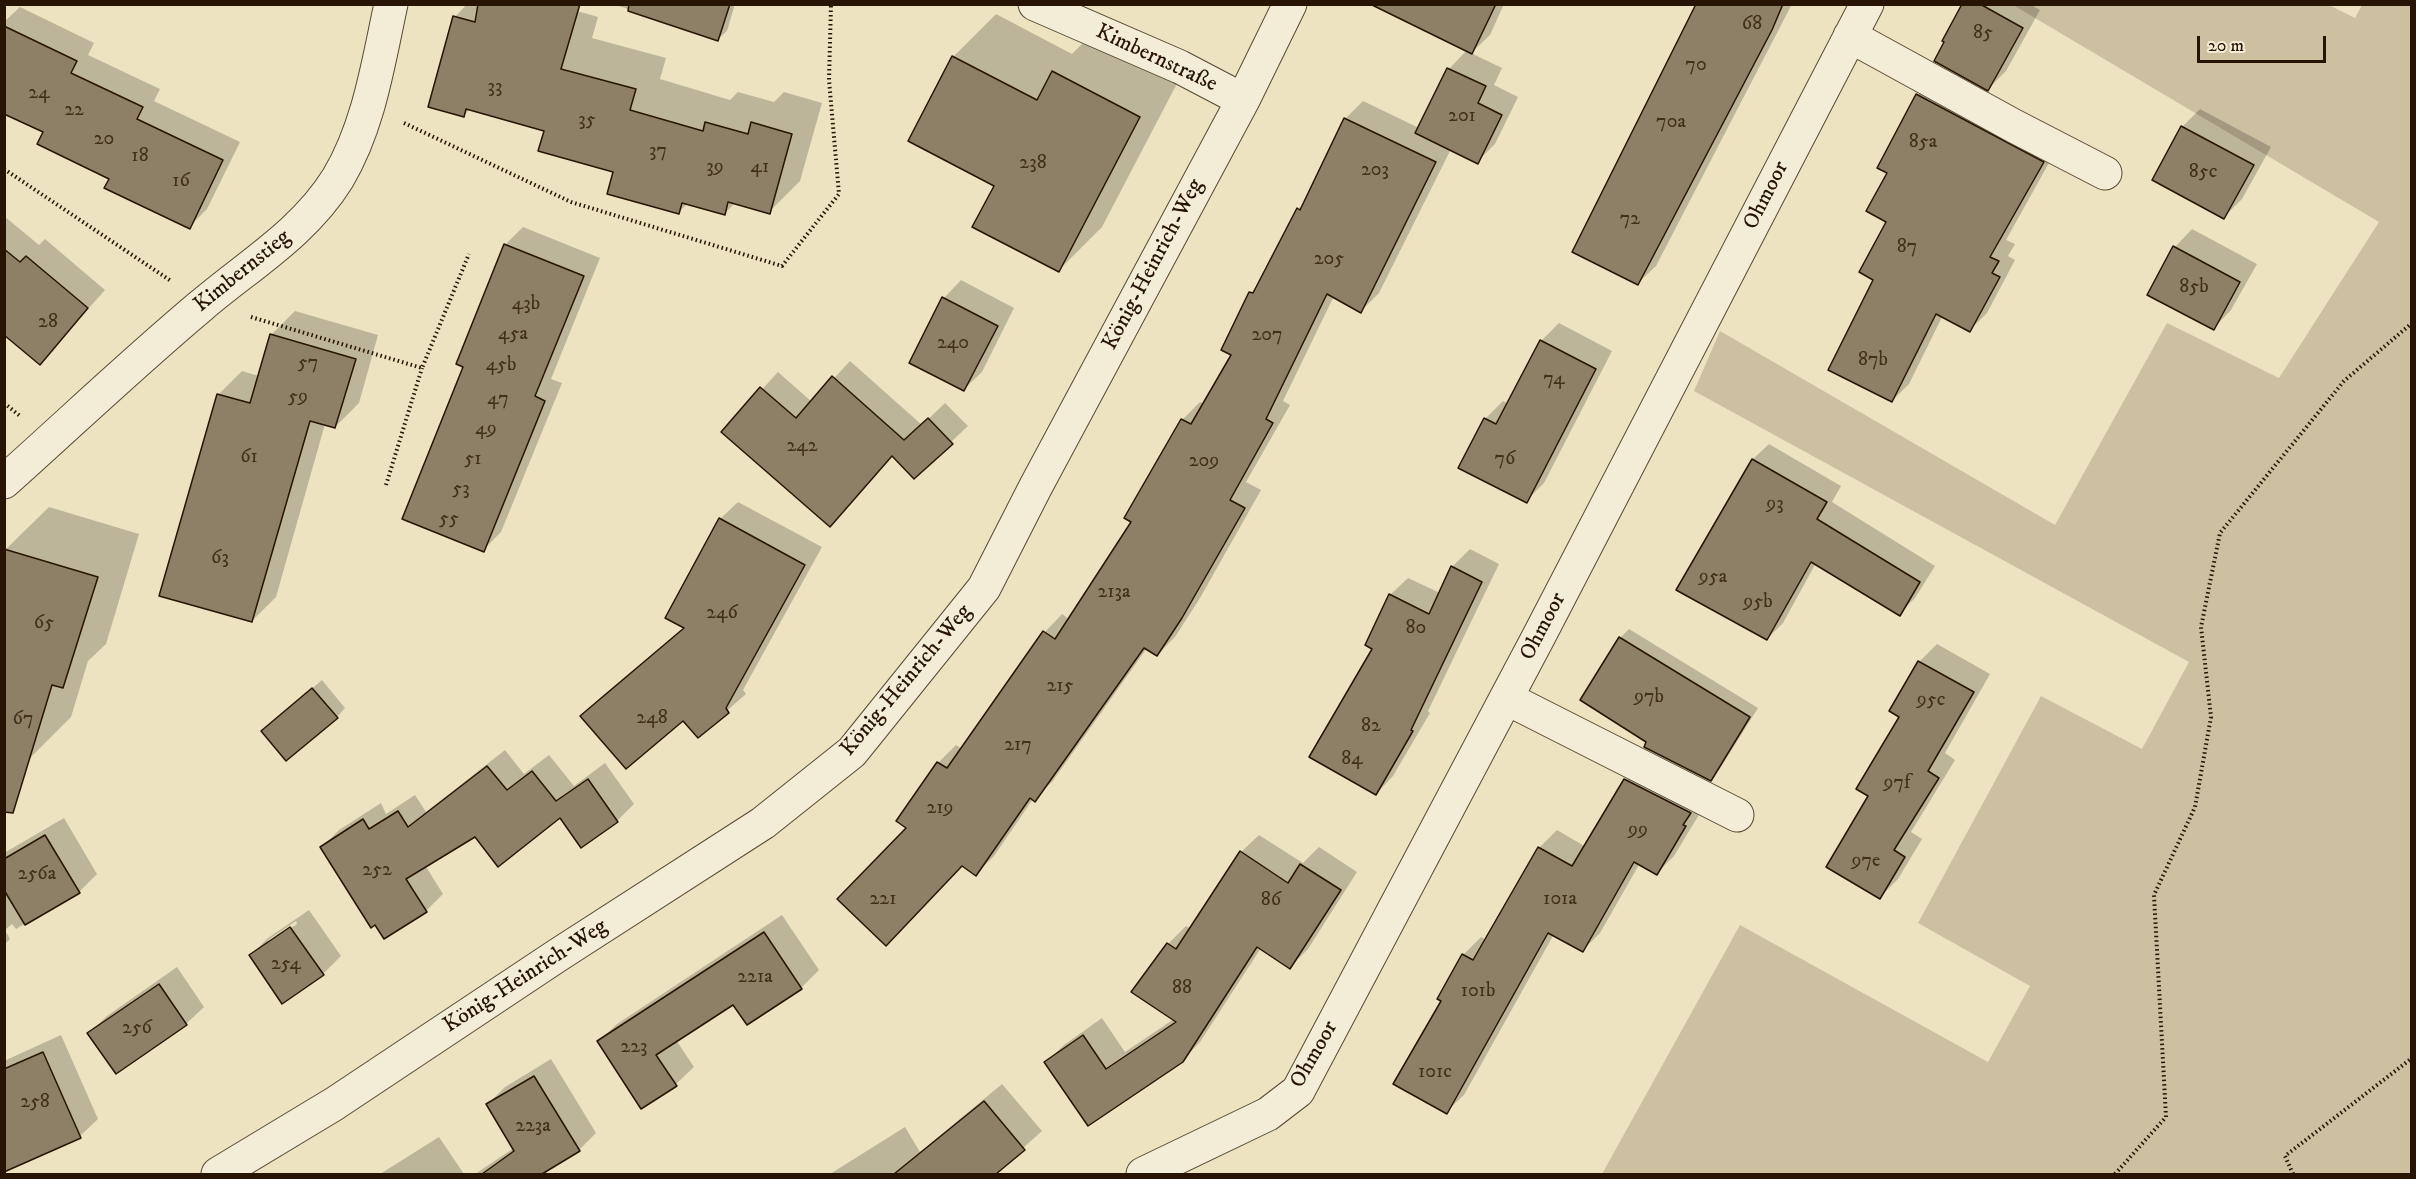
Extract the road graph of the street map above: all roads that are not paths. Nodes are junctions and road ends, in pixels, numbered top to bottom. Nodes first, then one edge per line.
1 (391, 4) edge
2 (1035, 4) edge
3 (1290, 4) edge
4 (1867, 4) edge
5 (1850, 36) junction
6 (1243, 100) junction
7 (2105, 173) dead end
8 (4, 482) edge
9 (1506, 698) junction
10 (1737, 815) dead end
11 (218, 1174) edge
12 (1143, 1174) edge

1 - 8 street, Kimbernstieg
2 - 6 street, Kimbernstraße
3 - 6 street, König-Heinrich-Weg
4 - 5 street, Ohmoor
5 - 7 street
5 - 9 street, Ohmoor
6 - 11 street, König-Heinrich-Weg
9 - 10 street
9 - 12 street, Ohmoor

